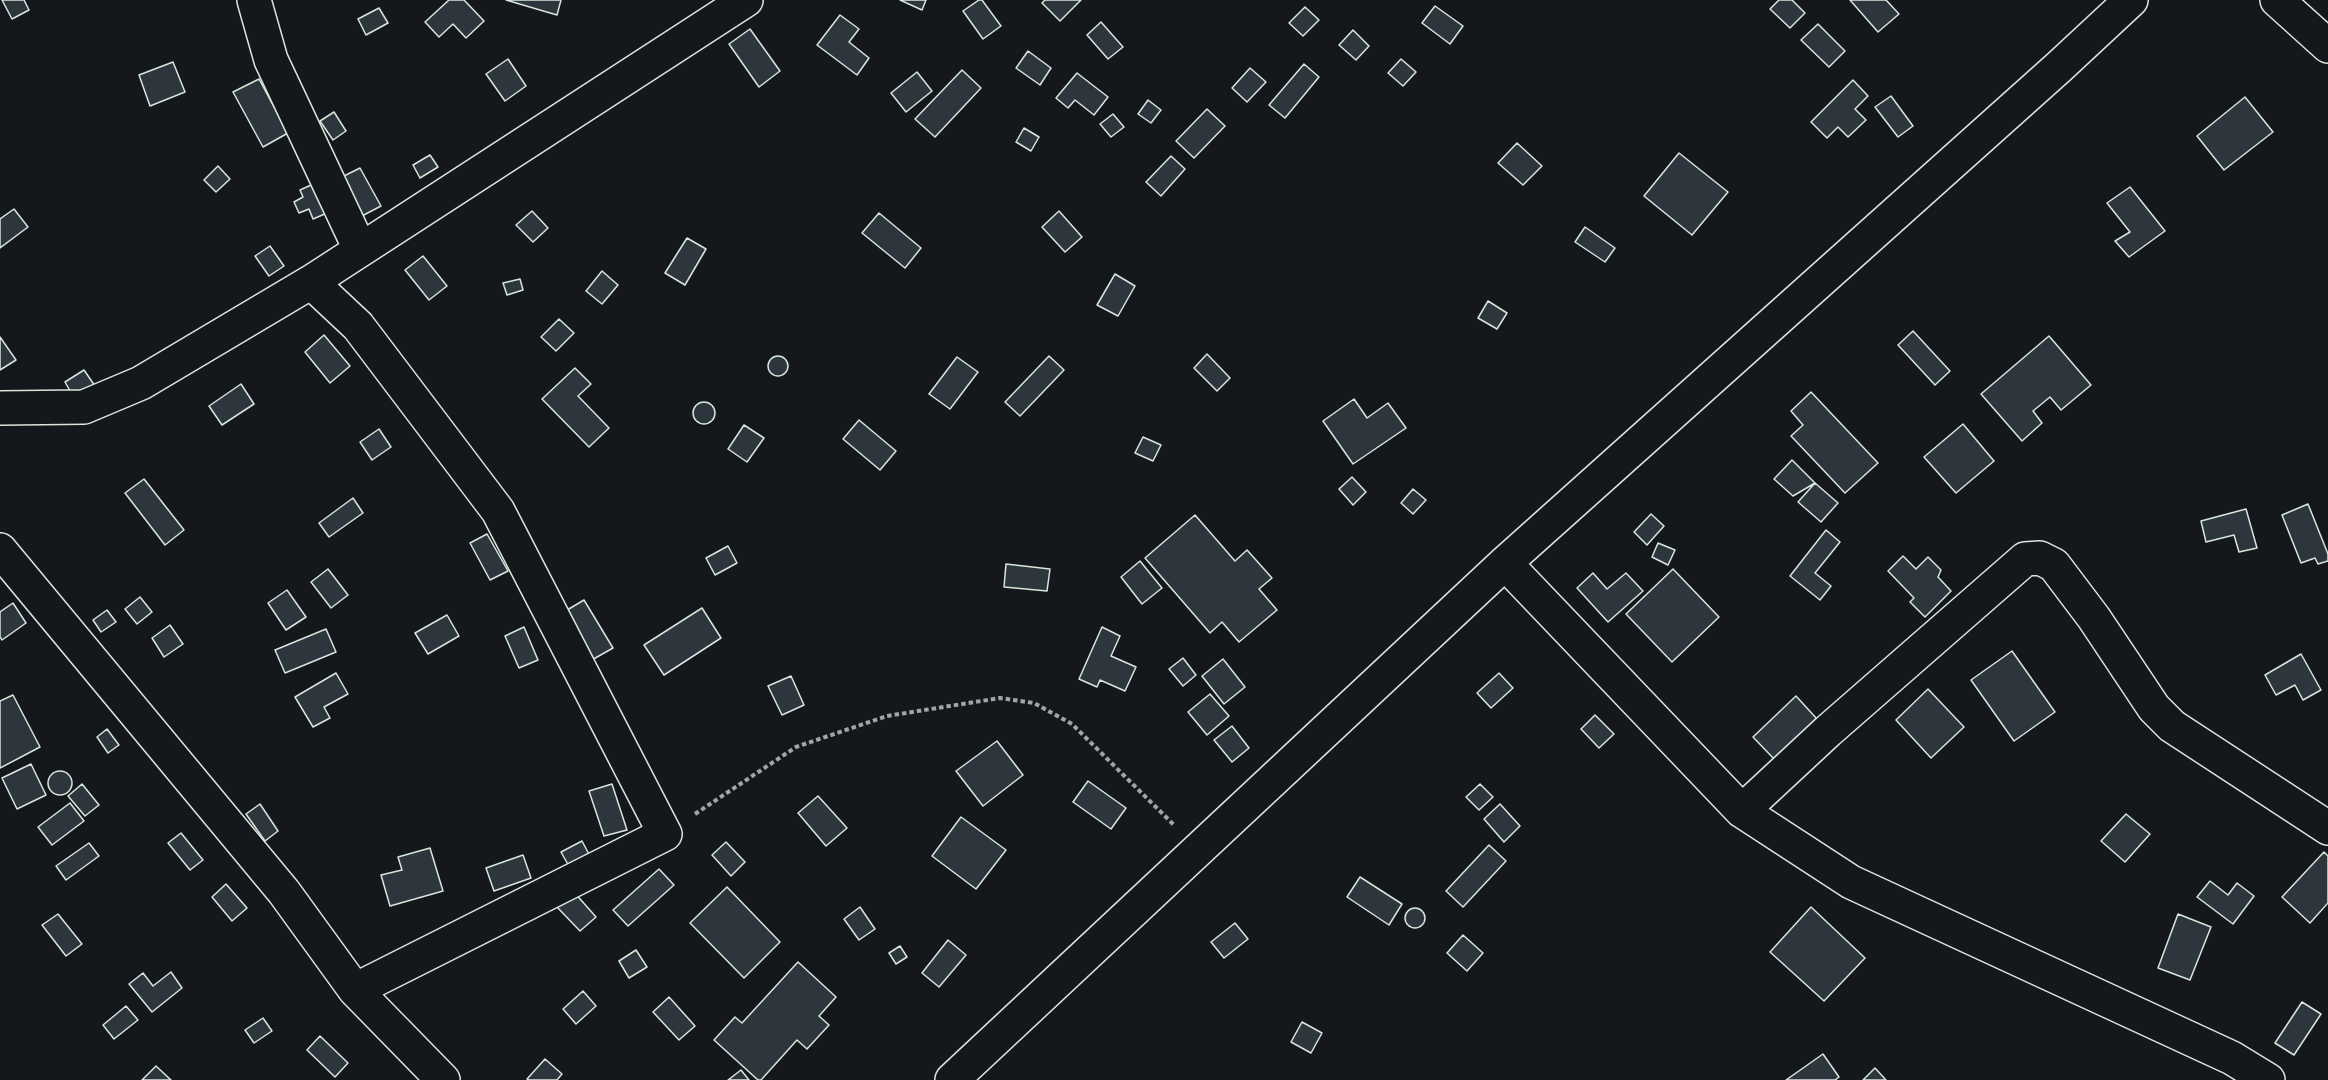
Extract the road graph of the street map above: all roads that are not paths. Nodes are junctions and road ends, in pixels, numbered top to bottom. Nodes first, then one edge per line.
1 (254, 0) edge
2 (746, 0) edge
3 (2131, 0) edge
4 (2277, 0) edge
5 (2328, 46) edge
6 (360, 249) junction
7 (311, 282) junction
8 (0, 408) edge
9 (0, 550) edge
10 (1505, 563) junction
11 (1742, 811) junction
12 (2328, 828) edge
13 (355, 990) junction
14 (443, 1080) edge
15 (952, 1080) edge
16 (2268, 1080) edge

1 - 6 street
2 - 6 street
3 - 10 street
4 - 5 street
6 - 7 street
7 - 8 street
7 - 13 street
9 - 13 street
10 - 11 street
10 - 15 street
11 - 12 street
11 - 16 street
13 - 14 street

